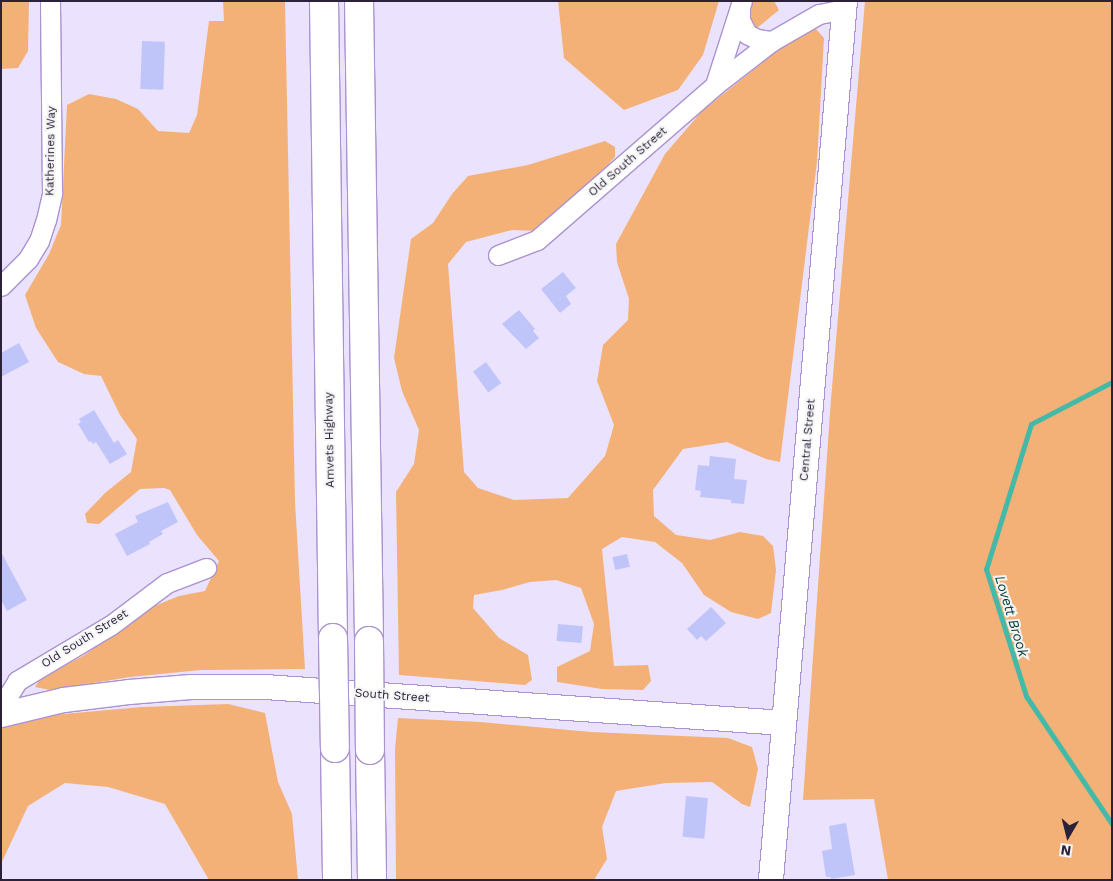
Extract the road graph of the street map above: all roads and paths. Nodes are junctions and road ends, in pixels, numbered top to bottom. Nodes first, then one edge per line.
1 (50, 1) edge
2 (324, 1) edge
3 (359, 1) edge
4 (741, 4) edge
5 (845, 5) edge
6 (772, 41) junction
7 (715, 85) junction
8 (498, 254) dead end
9 (1, 286) edge
10 (206, 568) dead end
11 (1, 707) edge
12 (1, 715) edge
13 (784, 723) junction
14 (337, 880) edge
15 (372, 880) edge
16 (771, 880) edge

1 - 9 street, Katherines Way
2 - 14 highway, Amvets Highway, bridge
3 - 15 highway, bridge
4 - 6 street
4 - 7 street
5 - 6 street
5 - 13 street, Central Street
6 - 7 street, Old South Street
7 - 8 street, Old South Street
10 - 11 street, Old South Street
12 - 13 street, South Street
13 - 16 street, Central Street

